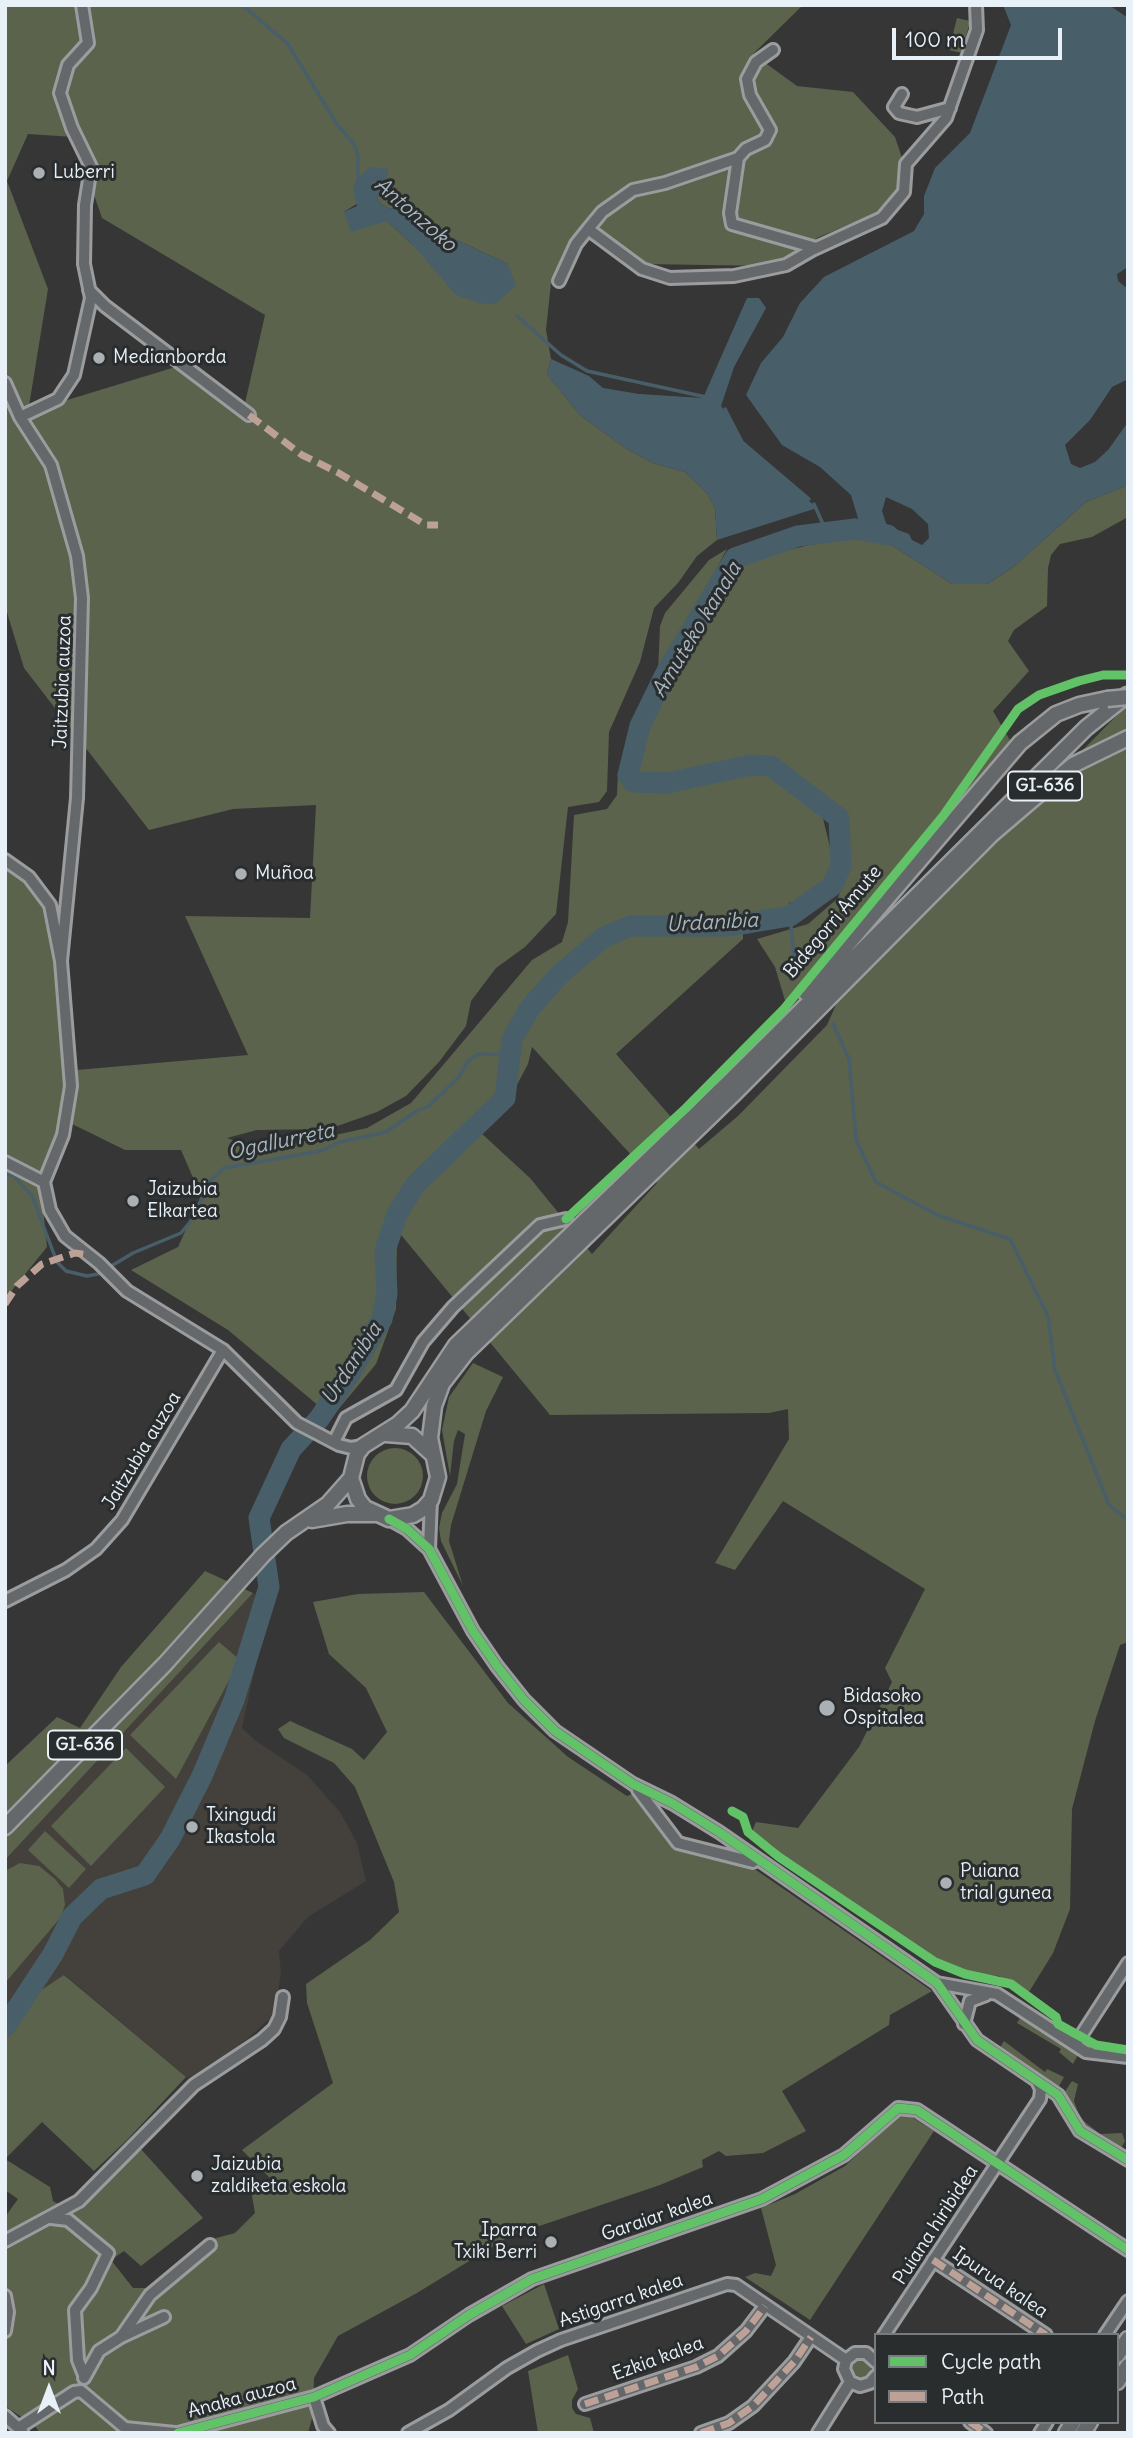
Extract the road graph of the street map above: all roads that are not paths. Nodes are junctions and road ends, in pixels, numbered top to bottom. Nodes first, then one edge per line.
1 (82, 5) edge
2 (976, 5) edge
3 (773, 50) dead end
4 (902, 94) dead end
5 (950, 108) junction
6 (738, 158) junction
7 (588, 229) junction
8 (816, 247) junction
9 (559, 281) dead end
10 (89, 290) junction
11 (5, 383) edge
12 (249, 415) dead end
13 (20, 417) junction
14 (1128, 696) edge
15 (1128, 738) edge
16 (1025, 789) junction
17 (990, 835) junction
18 (5, 860) edge
19 (61, 961) junction
20 (727, 1084) junction
21 (5, 1162) edge
22 (44, 1182) junction
23 (566, 1219) dead end
24 (223, 1350) junction
25 (384, 1434) junction
26 (333, 1442) junction
27 (363, 1446) junction
28 (432, 1454) junction
29 (351, 1474) junction
30 (432, 1498) junction
31 (382, 1517) junction
32 (304, 1522) junction
33 (429, 1549) junction
34 (5, 1601) edge
35 (633, 1784) junction
36 (672, 1803) junction
37 (5, 1827) edge
38 (668, 1830) junction
39 (719, 1832) junction
40 (689, 1847) junction
41 (766, 1867) junction
42 (1127, 1966) edge
43 (937, 1983) junction
44 (283, 1997) dead end
45 (1003, 1997) junction
46 (964, 2024) junction
47 (1076, 2045) junction
48 (1128, 2057) edge
49 (1036, 2080) junction
50 (1058, 2095) junction
51 (1040, 2099) junction
52 (1128, 2160) edge
53 (997, 2163) junction
54 (51, 2218) junction
55 (5, 2241) edge
56 (210, 2245) dead end
57 (1128, 2250) edge
58 (933, 2260) junction
59 (5, 2296) edge
60 (1128, 2301) edge
61 (765, 2306) junction
62 (164, 2317) dead end
63 (5, 2331) edge
64 (885, 2333) edge
65 (1043, 2333) edge
66 (1106, 2333) edge
67 (121, 2337) junction
68 (811, 2337) junction
69 (874, 2355) edge
70 (846, 2360) junction
71 (84, 2375) junction
72 (874, 2378) edge
73 (850, 2382) junction
74 (81, 2391) junction
75 (314, 2397) junction
76 (585, 2404) dead end
77 (5, 2416) edge
78 (22, 2430) edge
79 (177, 2433) edge
80 (329, 2433) edge
81 (408, 2433) edge
82 (701, 2433) edge
83 (818, 2433) edge

1 - 10 street
2 - 5 street
3 - 6 street
4 - 5 street
5 - 8 street
6 - 7 street
6 - 8 street
7 - 8 street
7 - 9 street
10 - 12 street
10 - 13 street
11 - 13 street, Jaitzubia auzoa
13 - 19 street, Jaitzubia auzoa
14 - 16 main road
14 - 20 main road, GI-636, bridge
15 - 17 main road, GI-636
16 - 17 main road
16 - 20 main road
17 - 28 main road, GI-636
18 - 19 street, Jaitzubia auzoa
19 - 22 street, Jaitzubia auzoa
20 - 25 main road, GI-636
21 - 22 street
22 - 24 street
23 - 26 street
24 - 26 street
24 - 34 street, Jaitzubia auzoa
25 - 27 main road, GI-636
25 - 28 main road
26 - 27 street
26 - 29 street
27 - 29 main road, GI-636
28 - 30 main road, GI-636
29 - 31 main road
29 - 32 main road, GI-636
30 - 31 main road, GI-636
30 - 33 street
31 - 32 main road, GI-636
31 - 33 street
32 - 37 main road, GI-636
33 - 35 street
35 - 36 street
35 - 38 street
36 - 38 street
36 - 39 street
38 - 40 street
39 - 40 street
39 - 41 street
40 - 41 street
41 - 43 street
42 - 47 street
43 - 45 street
43 - 46 street
44 - 54 street
45 - 46 street
45 - 47 street
46 - 49 street
47 - 48 street
49 - 50 street
49 - 51 street
50 - 51 street
50 - 52 street
51 - 53 street, Puiana hiribidea
53 - 57 street, Garaiar kalea
53 - 58 street, Puiana hiribidea
53 - 75 street, Garaiar kalea
54 - 55 street
54 - 71 street
56 - 67 street
58 - 64 street, Puiana hiribidea
58 - 65 street, Ipurua kalea
59 - 63 street
60 - 66 street
61 - 68 street, Astigarra kalea
61 - 76 street, Ezkia kalea
61 - 81 street, Astigarra kalea
62 - 67 street
67 - 71 street
68 - 70 street, Astigarra kalea
68 - 82 street
69 - 70 street
70 - 73 street
71 - 74 street
72 - 73 street
73 - 83 street
74 - 78 street
74 - 79 street, Anaka auzoa
75 - 79 street, Anaka auzoa
75 - 80 street
77 - 78 street

